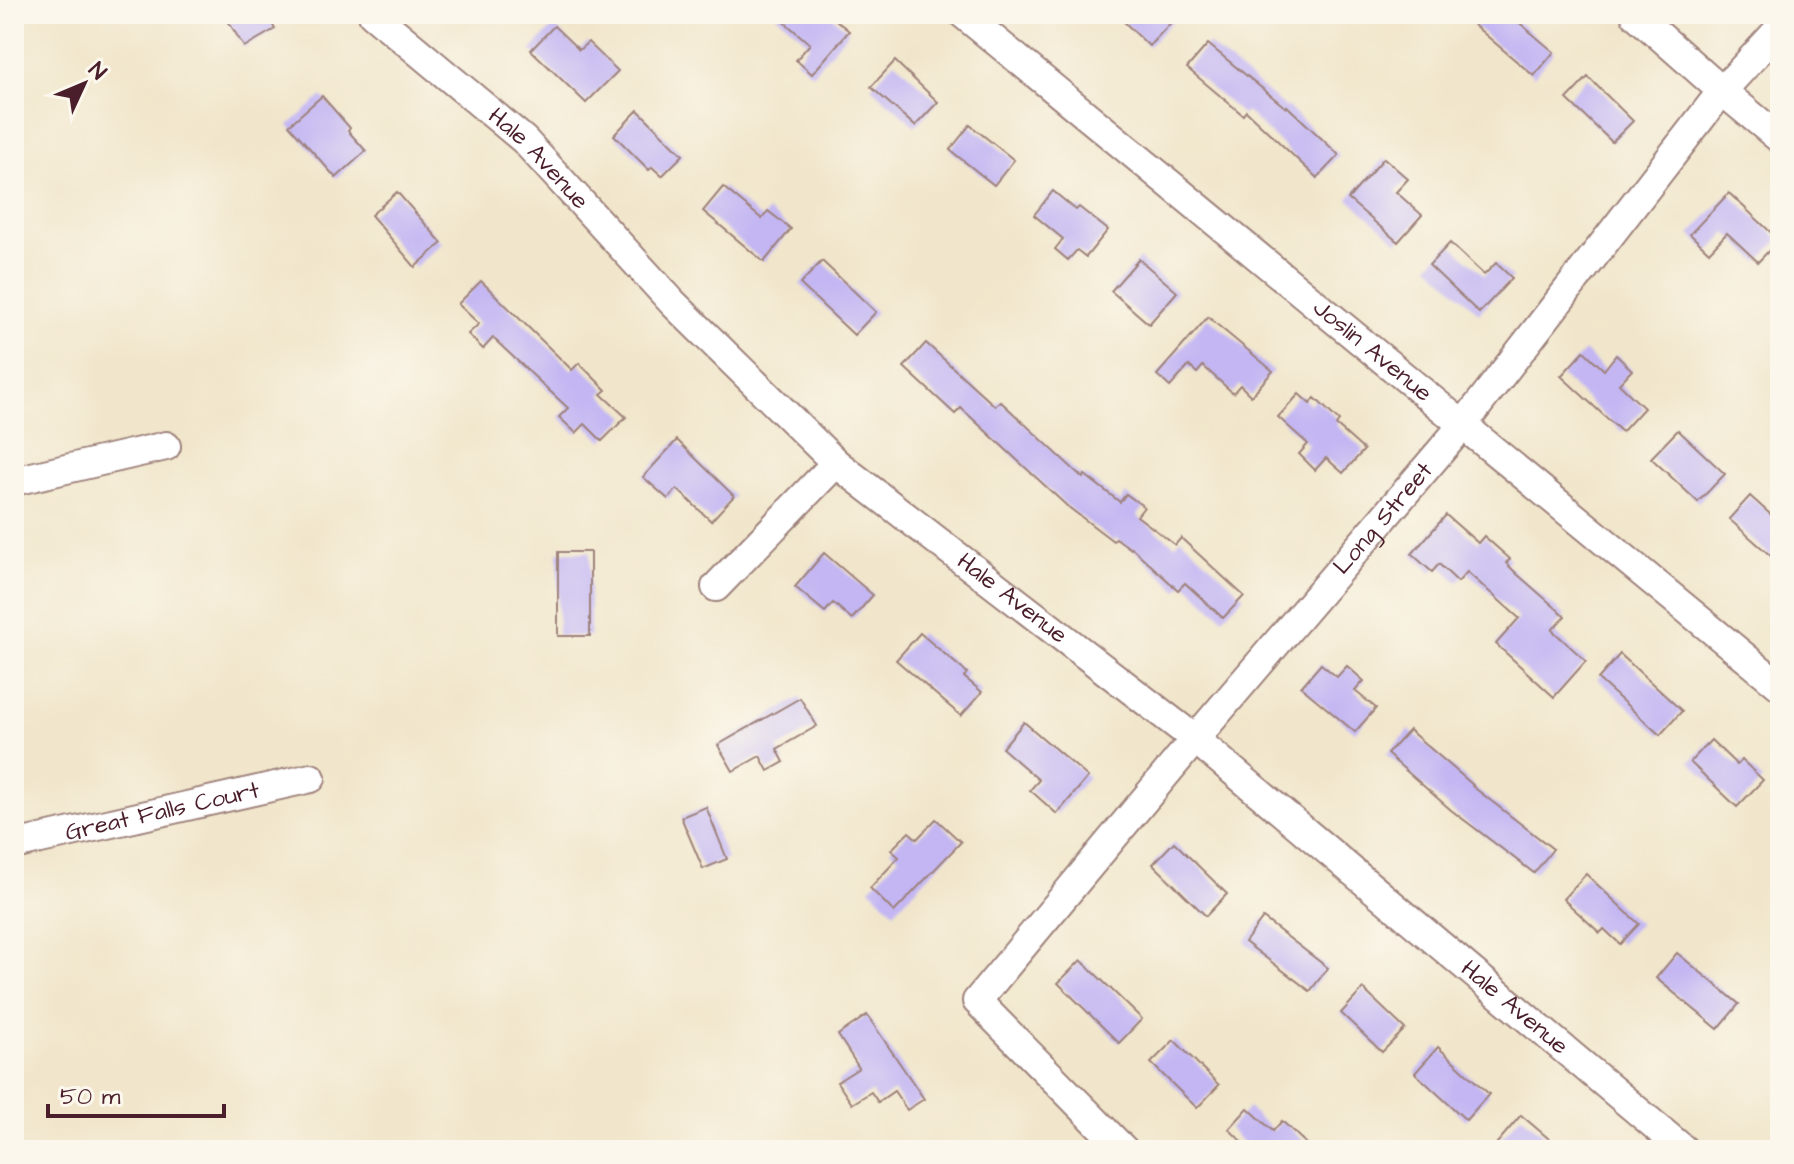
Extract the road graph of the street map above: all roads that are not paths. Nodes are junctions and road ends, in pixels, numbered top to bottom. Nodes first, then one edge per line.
1 (373, 14) edge
2 (963, 14) edge
3 (1635, 14) edge
4 (1780, 28) edge
5 (1722, 91) junction
6 (1780, 139) edge
7 (1462, 426) junction
8 (166, 446) dead end
9 (836, 463) junction
10 (14, 481) edge
11 (716, 587) dead end
12 (1780, 686) edge
13 (1195, 739) junction
14 (311, 778) dead end
15 (14, 845) edge
16 (1124, 1150) edge
17 (1684, 1150) edge

1 - 9 street, Hale Avenue
2 - 7 street, Joslin Avenue
3 - 5 street
4 - 5 street, Long Street
5 - 6 street
5 - 7 street, Long Street
7 - 12 street, Joslin Avenue
7 - 13 street, Long Street
8 - 10 street
9 - 11 street
9 - 13 street, Hale Avenue
13 - 16 street, Long Street
13 - 17 street, Hale Avenue
14 - 15 street, Great Falls Court

